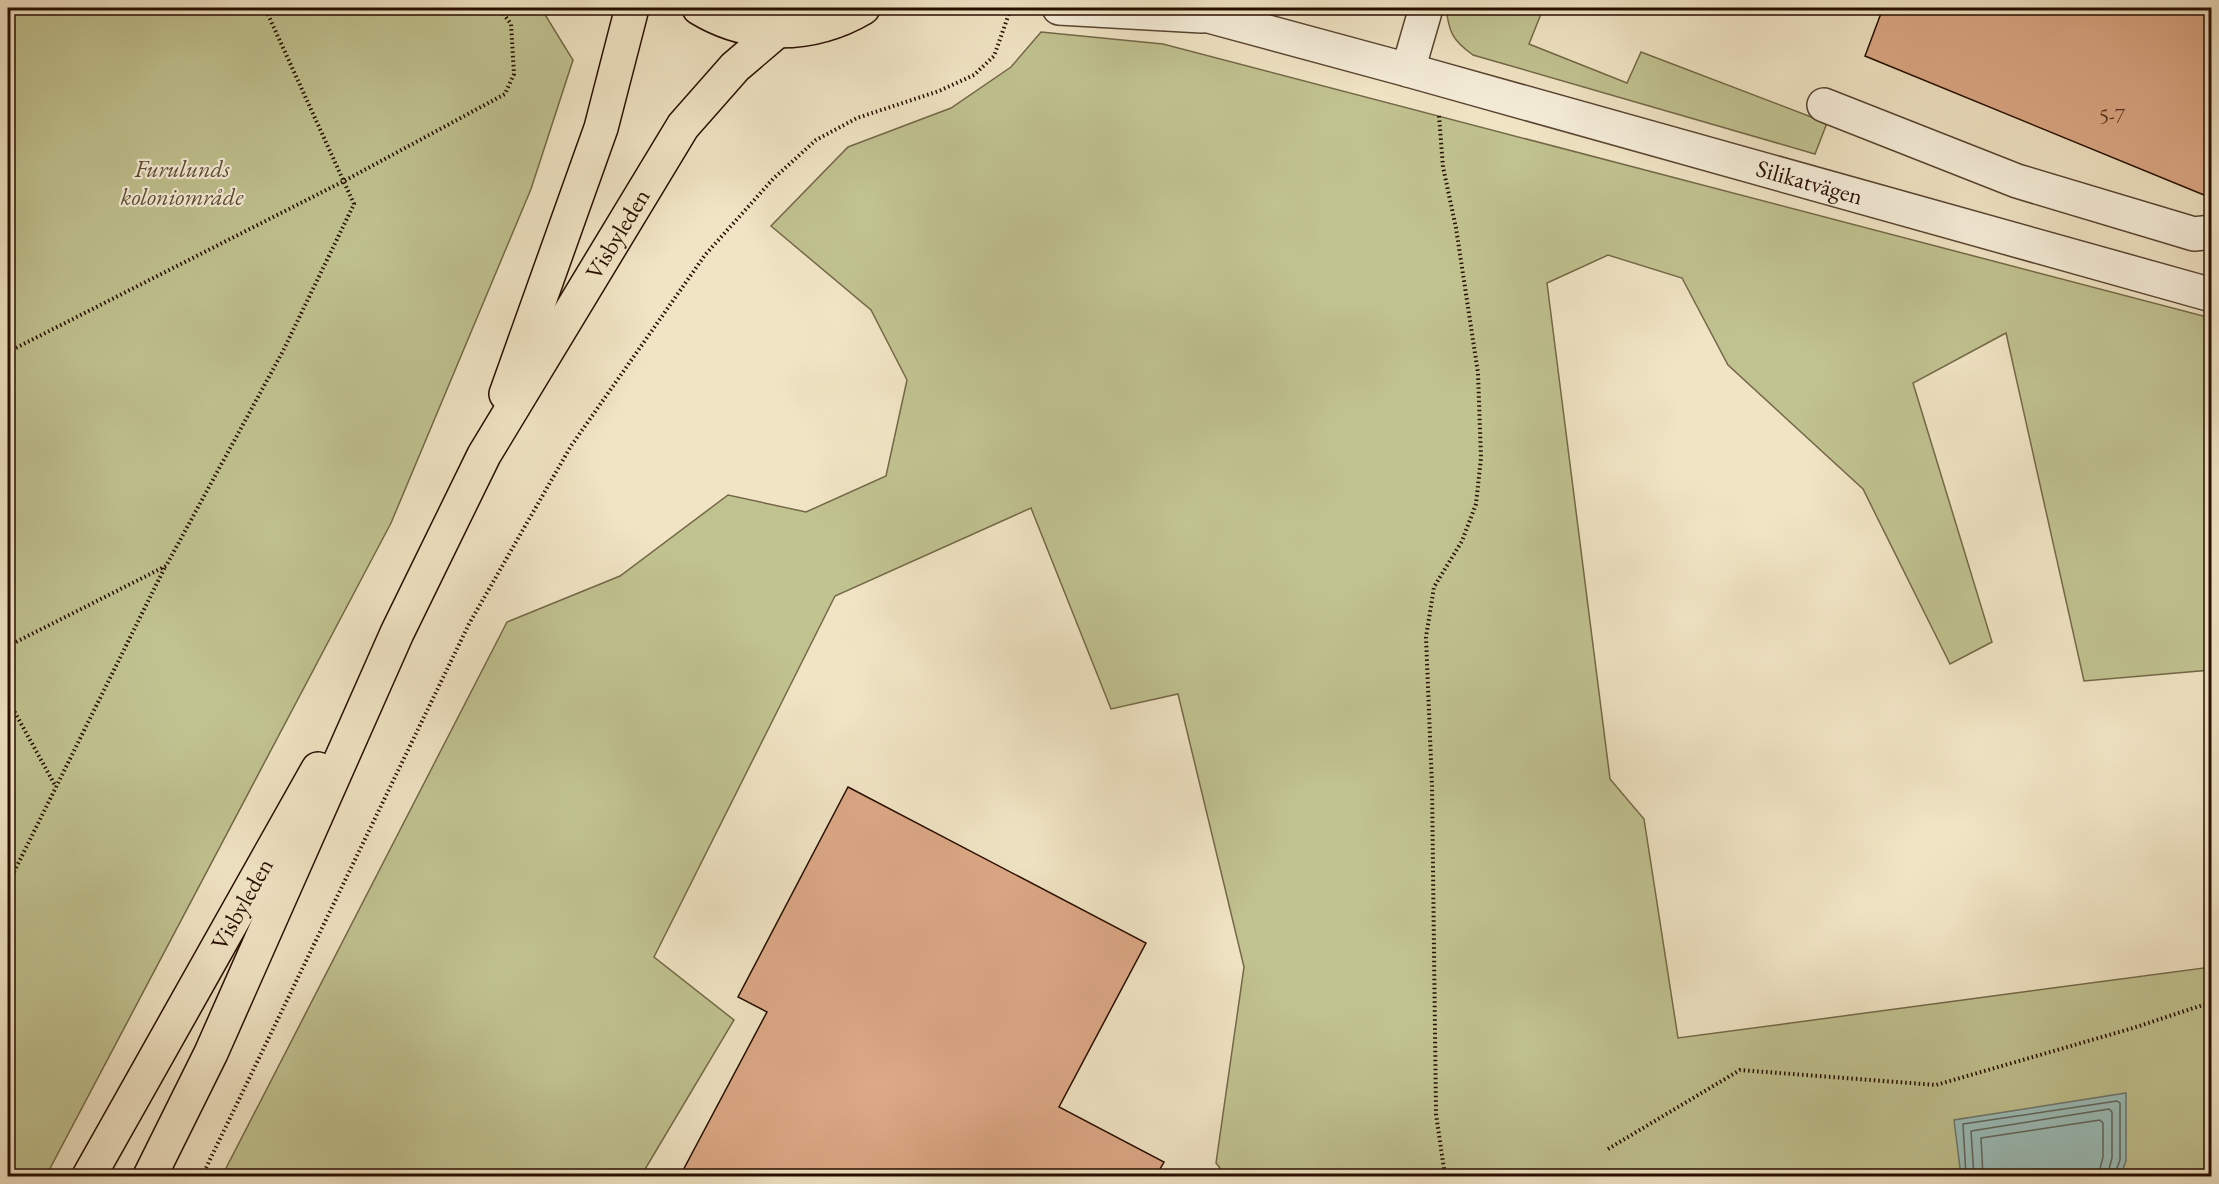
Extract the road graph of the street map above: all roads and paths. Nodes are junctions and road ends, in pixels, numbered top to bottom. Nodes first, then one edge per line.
1 (265, 8) edge
2 (499, 8) edge
3 (632, 8) edge
4 (699, 8) edge
5 (868, 8) edge
6 (1011, 8) edge
7 (1059, 8) edge
8 (1426, 8) edge
9 (1192, 12) edge
10 (776, 32) junction
11 (1422, 73) junction
12 (1824, 105) dead end
13 (344, 181) junction
14 (2211, 232) edge
15 (2211, 295) edge
16 (8, 352) edge
17 (484, 454) junction
18 (166, 566) junction
19 (397, 633) junction
20 (8, 646) edge
21 (8, 700) edge
22 (56, 787) junction
23 (8, 884) edge
24 (2211, 1002) edge
25 (1608, 1149) dead end
26 (89, 1176) edge
27 (150, 1176) edge
28 (202, 1176) edge
29 (1445, 1176) edge

1 - 13 path
2 - 13 path
3 - 17 main road, Visbyleden
4 - 10 main road
5 - 10 main road
6 - 28 path
7 - 9 street
8 - 11 street
9 - 11 street, Silikatvägen
10 - 17 main road, Visbyleden
11 - 15 street, Silikatvägen
11 - 29 path
12 - 14 street
13 - 16 path
13 - 18 path
17 - 19 main road, Visbyleden
18 - 20 path
18 - 22 path
19 - 26 main road, Visbyleden
19 - 27 main road, Visbyleden
21 - 22 path
22 - 23 path
24 - 25 path

